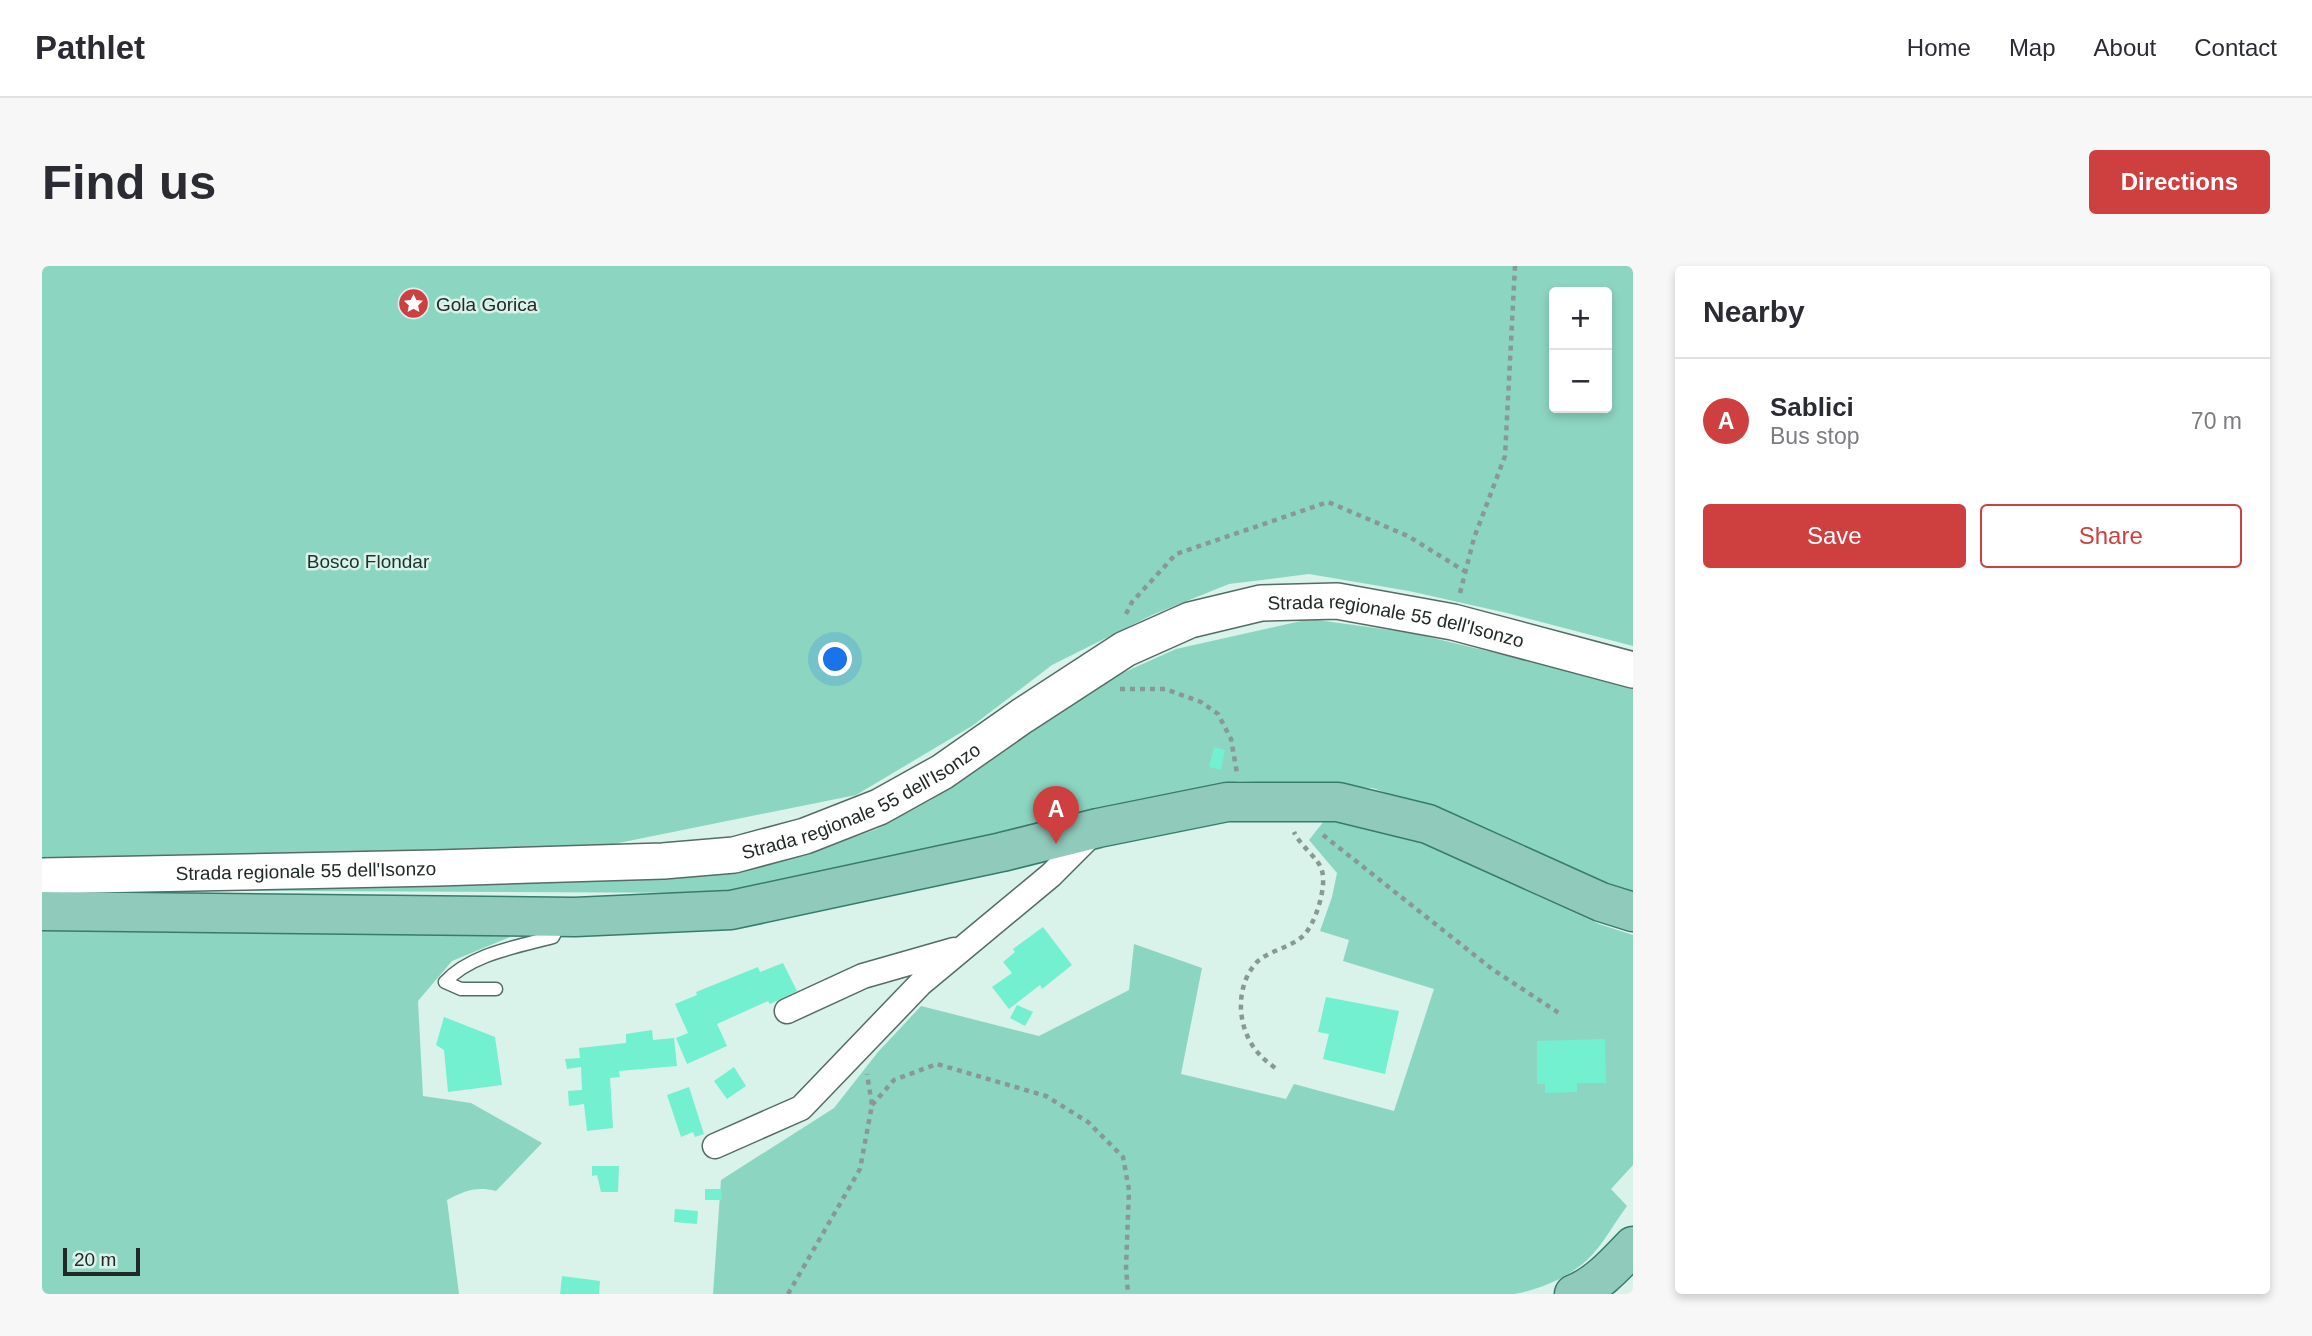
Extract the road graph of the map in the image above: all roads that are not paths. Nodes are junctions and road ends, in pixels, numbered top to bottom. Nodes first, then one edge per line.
1 (1633, 670) edge
2 (1098, 828) junction
3 (42, 876) edge
4 (42, 911) edge
5 (1633, 912) edge
6 (563, 917) junction
7 (964, 947) junction
8 (496, 989) dead end
9 (787, 1011) dead end
10 (715, 1146) dead end
11 (1633, 1246) edge
12 (1574, 1294) edge

1 - 3 main road, Strada regionale 55 dell'Isonzo
2 - 5 main road
2 - 6 main road
2 - 7 street
4 - 6 main road
6 - 8 lane
7 - 9 street
7 - 10 street
11 - 12 main road

